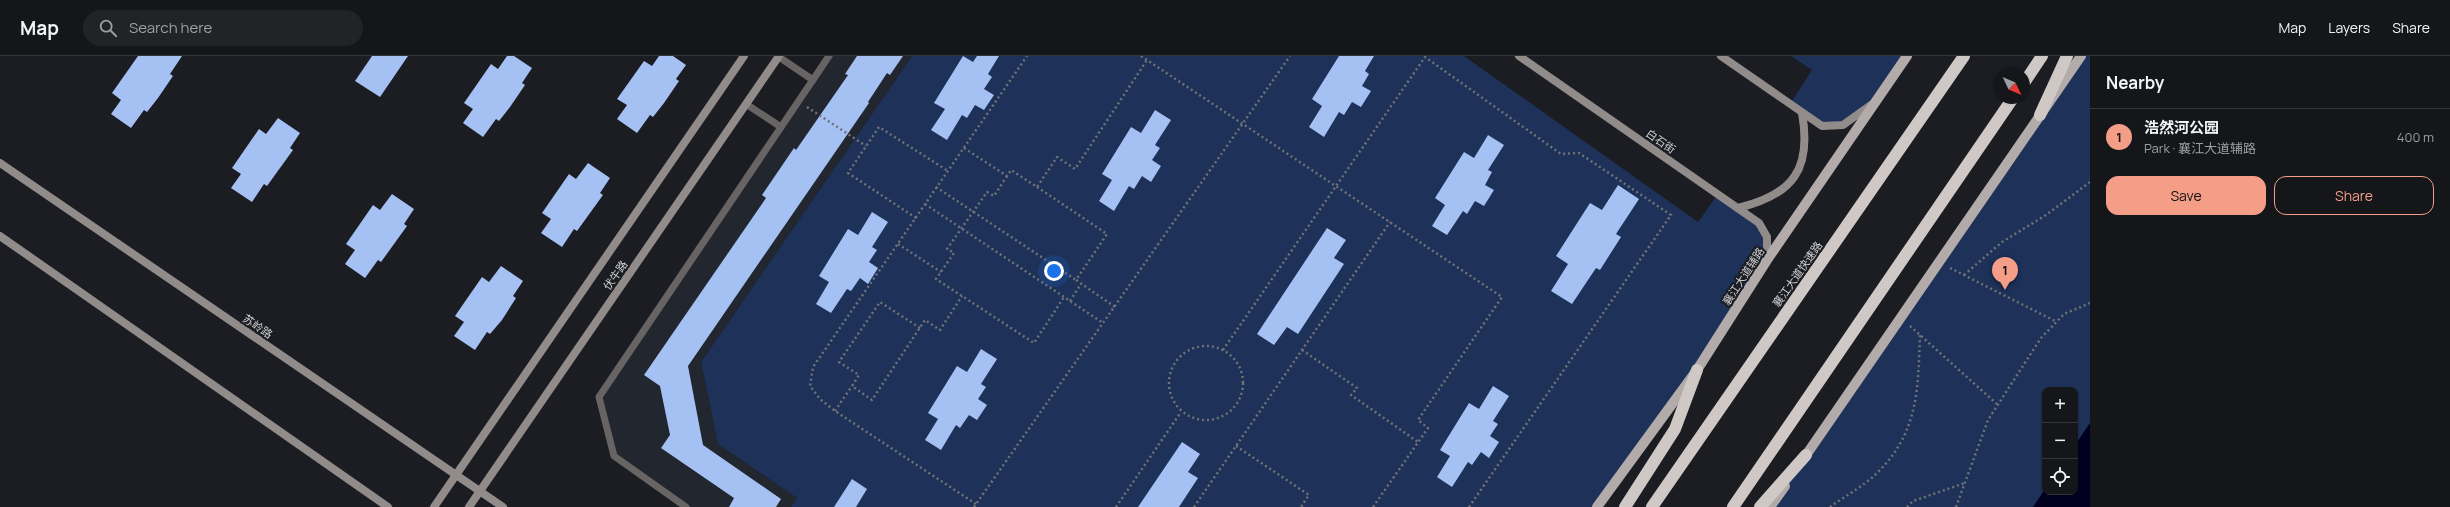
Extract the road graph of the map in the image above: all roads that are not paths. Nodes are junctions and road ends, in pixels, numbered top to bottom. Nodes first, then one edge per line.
1 (744, 56) edge
2 (779, 56) edge
3 (829, 56) edge
4 (1519, 56) edge
5 (1721, 56) edge
6 (1907, 56) edge
7 (1964, 56) edge
8 (2042, 56) edge
9 (2067, 56) edge
10 (2081, 56) edge
11 (2030, 74) edge
12 (813, 80) junction
13 (1878, 100) junction
14 (746, 104) junction
15 (2009, 104) edge
16 (1802, 113) junction
17 (2040, 115) junction
18 (781, 127) junction
19 (0, 163) edge
20 (1738, 208) junction
21 (0, 236) edge
22 (1767, 260) junction
23 (1697, 370) junction
24 (1806, 455) junction
25 (456, 475) junction
26 (480, 491) junction
27 (388, 507) edge
28 (434, 507) edge
29 (469, 507) edge
30 (503, 507) edge
31 (686, 507) edge
32 (1597, 507) edge
33 (1625, 507) edge
34 (1652, 507) edge
35 (1733, 507) edge
36 (1760, 507) edge
37 (1770, 507) edge

1 - 25 street
2 - 12 lane
2 - 14 street, 伏牛路
3 - 12 lane
4 - 20 street, 白石街
5 - 16 street
6 - 13 main road, 襄江大道辅路
7 - 34 highway, 襄江大道快速路
8 - 11 highway
9 - 17 highway
10 - 17 main road
12 - 18 lane
13 - 16 street
13 - 22 main road, 襄江大道辅路
14 - 18 lane
14 - 26 street, 伏牛路
15 - 35 highway
16 - 20 street
17 - 24 main road
18 - 31 lane
19 - 25 street, 苏岭路
20 - 22 street, 白石街
21 - 27 street
22 - 23 main road, 襄江大道辅路
23 - 32 main road, 襄江大道辅路
23 - 33 highway
24 - 36 highway
24 - 37 main road
25 - 26 street, 苏岭路
25 - 28 street
26 - 29 street, 伏牛路
26 - 30 street, 苏岭路

